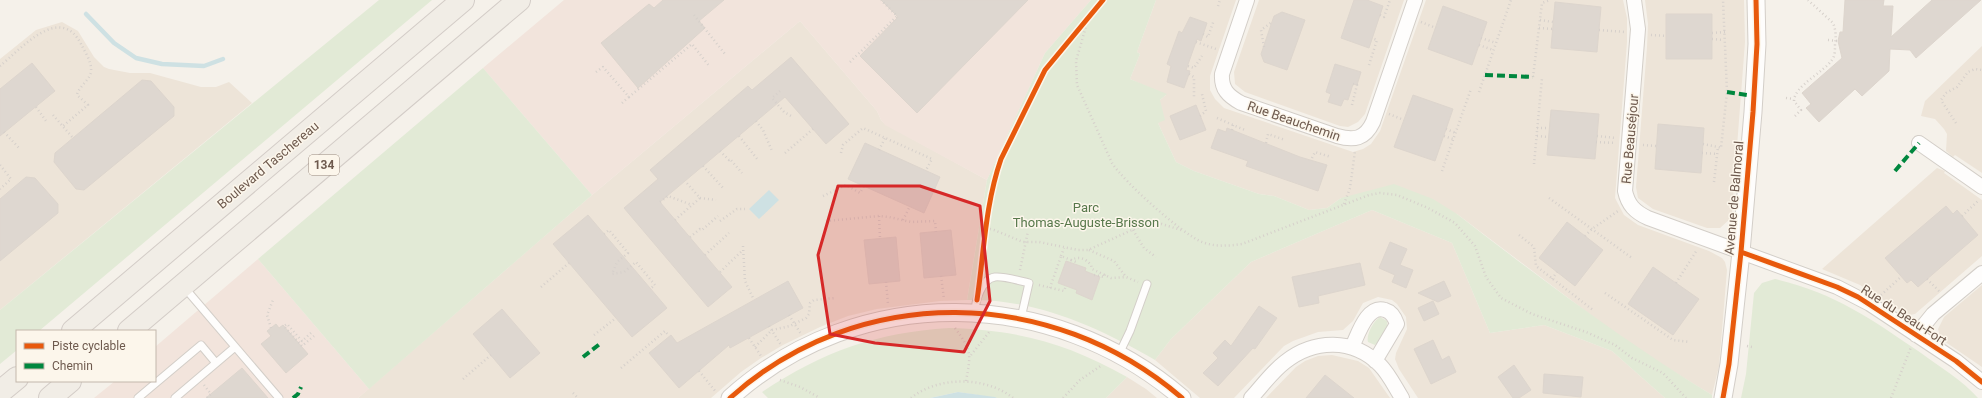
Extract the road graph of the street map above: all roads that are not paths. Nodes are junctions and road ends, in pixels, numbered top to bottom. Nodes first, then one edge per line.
1 (463, 0) edge
2 (519, 0) edge
3 (1247, 0) edge
4 (1415, 0) edge
5 (1634, 0) edge
6 (1756, 0) edge
7 (1919, 143) dead end
8 (1982, 187) edge
9 (1741, 252) junction
10 (1982, 273) edge
11 (1147, 284) dead end
12 (183, 285) junction
13 (975, 313) junction
14 (1021, 318) junction
15 (73, 330) edge
16 (130, 330) edge
17 (1914, 340) junction
18 (235, 347) junction
19 (1352, 347) junction
20 (1112, 358) junction
21 (1375, 361) junction
22 (216, 363) junction
23 (16, 379) edge
24 (69, 382) edge
25 (1982, 382) edge
26 (0, 392) edge
27 (723, 395) edge
28 (50, 398) edge
29 (138, 398) edge
30 (175, 398) edge
31 (279, 398) edge
32 (1182, 398) edge
33 (1251, 398) edge
34 (1402, 398) edge
35 (1723, 398) edge

1 - 15 main road, Boulevard Taschereau / 134
2 - 12 main road, 134
3 - 4 street, Rue Beauchemin
5 - 9 street, Rue Beauséjour
6 - 9 street, Avenue de Balmoral
7 - 8 street
9 - 17 street, Rue du Beau-Fort
9 - 35 street, Avenue de Balmoral
10 - 17 street
11 - 20 lane
12 - 16 main road, 134
12 - 18 lane
13 - 14 street
13 - 14 lane
13 - 27 street
14 - 20 street
17 - 25 street, Rue du Beau-Fort
18 - 22 lane
18 - 31 lane
19 - 21 street
19 - 21 street
19 - 33 street
20 - 32 street
21 - 34 street
22 - 29 lane
22 - 30 lane
23 - 26 main road
24 - 28 main road

